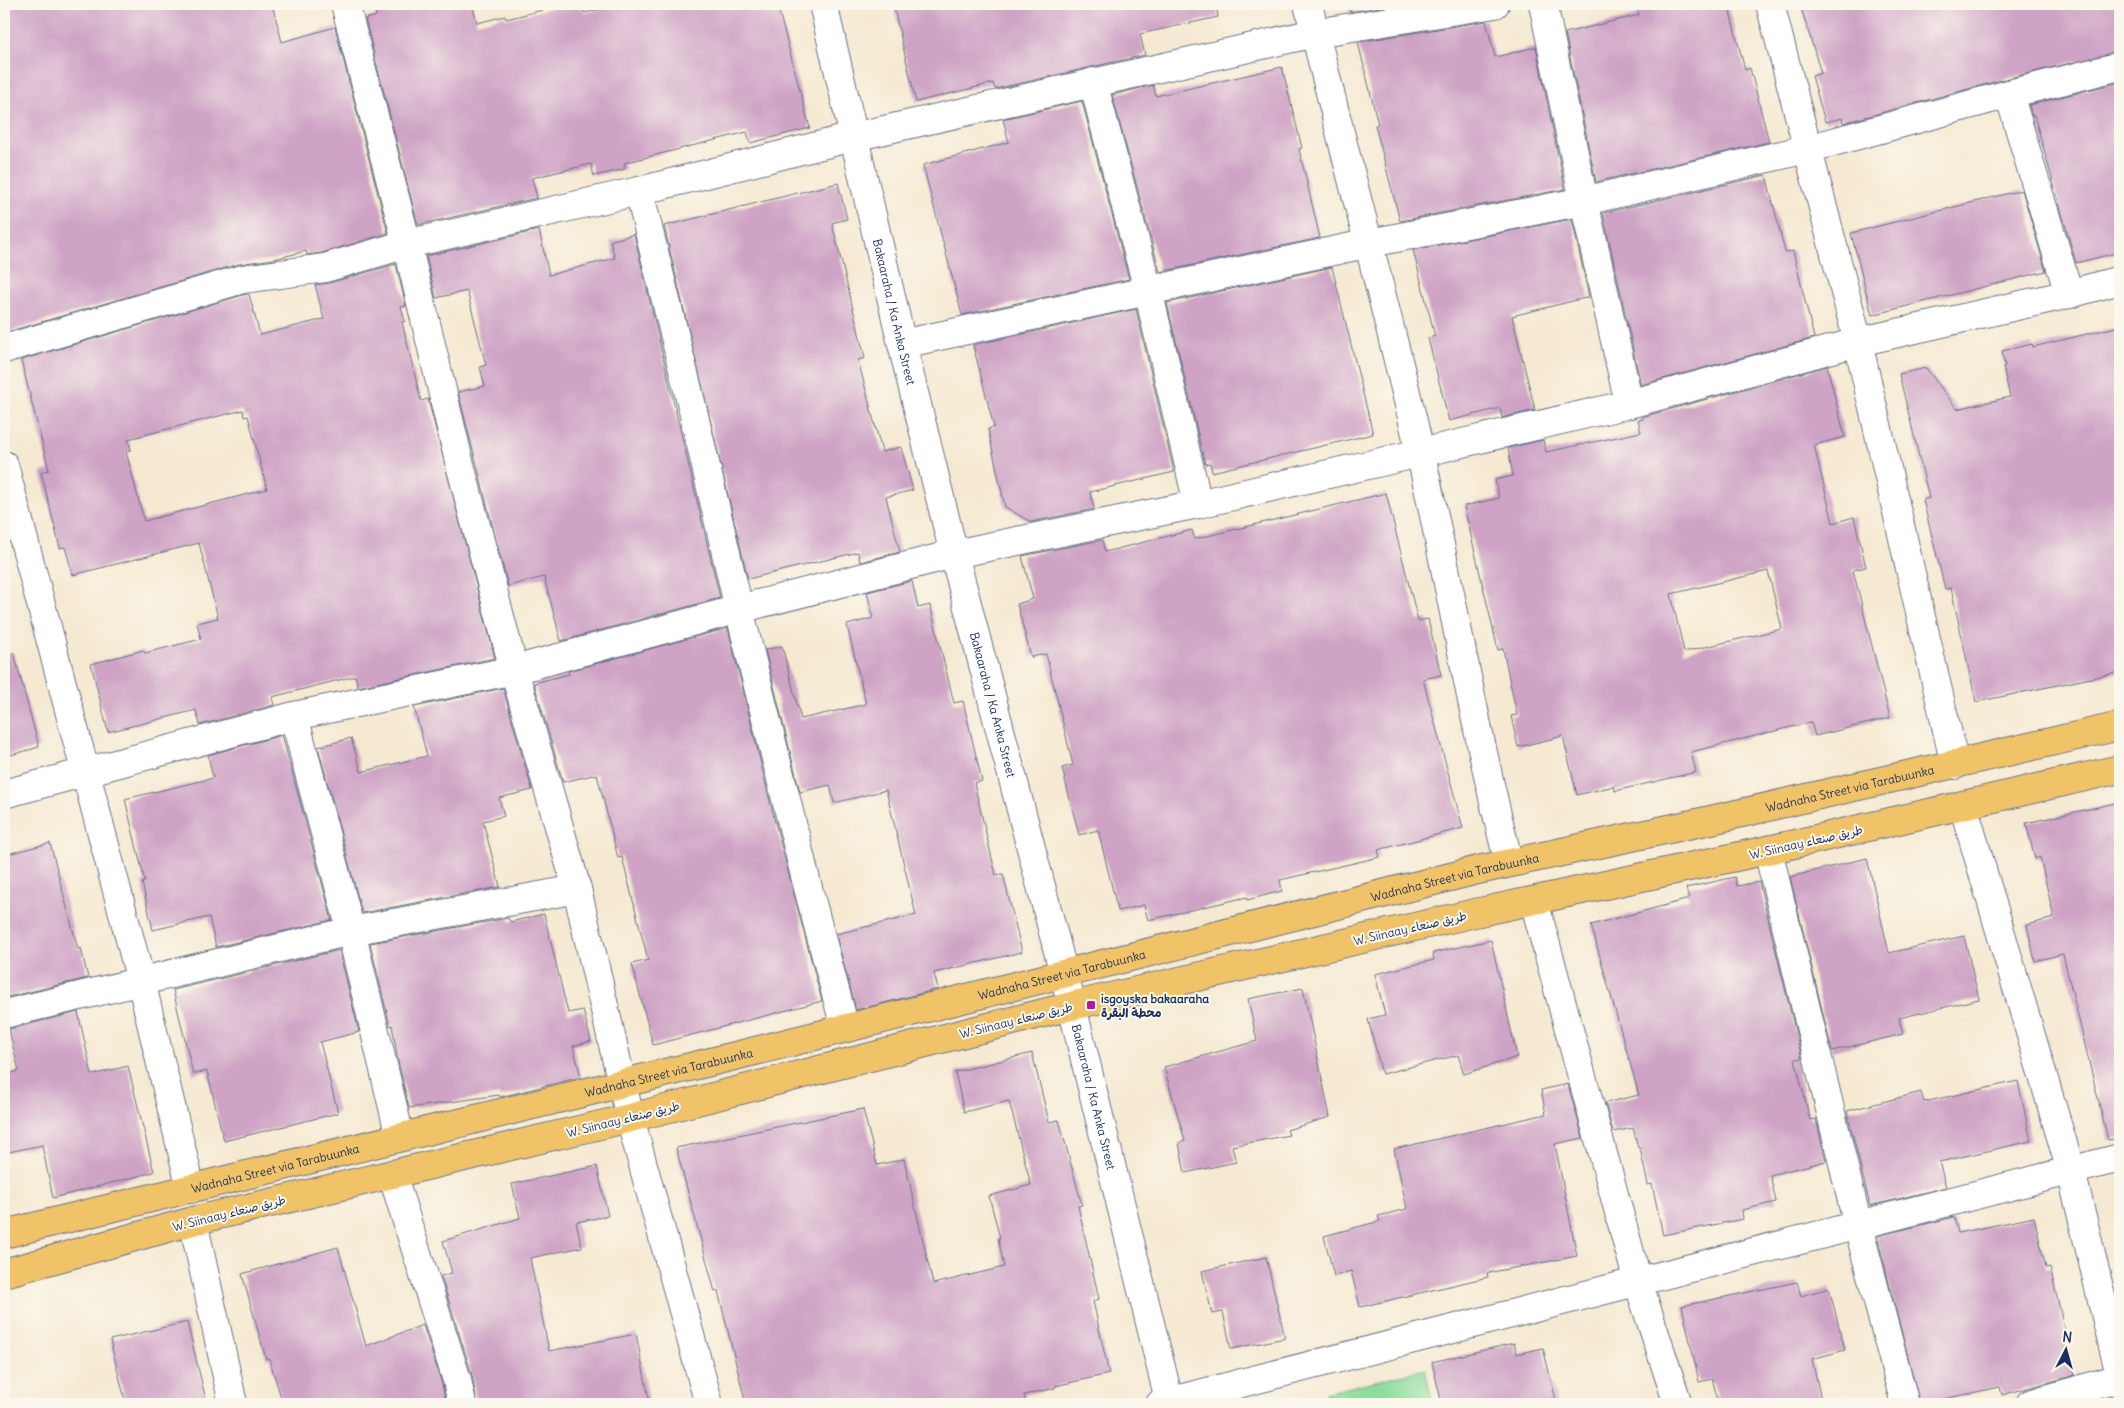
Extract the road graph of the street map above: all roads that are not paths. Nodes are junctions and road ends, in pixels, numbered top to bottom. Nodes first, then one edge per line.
1 (345, 4) edge
2 (823, 4) edge
3 (1308, 4) edge
4 (1495, 4) edge
5 (1543, 4) edge
6 (1770, 4) edge
7 (1315, 33) junction
8 (2120, 66) edge
9 (1092, 82) junction
10 (2009, 94) junction
11 (853, 137) junction
12 (1806, 149) junction
13 (639, 191) junction
14 (1584, 201) junction
15 (1370, 243) junction
16 (407, 244) junction
17 (2120, 280) edge
18 (1148, 290) junction
19 (2069, 294) junction
20 (1858, 342) junction
21 (902, 344) junction
22 (4, 349) edge
23 (1630, 404) junction
24 (1420, 453) junction
25 (4, 464) edge
26 (1198, 504) junction
27 (954, 554) junction
28 (738, 609) junction
29 (514, 670) junction
30 (294, 716) junction
31 (2120, 726) edge
32 (1955, 765) junction
33 (2120, 769) edge
34 (85, 773) junction
35 (4, 794) edge
36 (1963, 805) junction
37 (1768, 850) junction
38 (1509, 863) junction
39 (577, 889) junction
40 (1534, 901) junction
41 (351, 931) junction
42 (1064, 974) junction
43 (141, 981) junction
44 (1071, 1006) junction
45 (4, 1014) edge
46 (845, 1028) junction
47 (621, 1084) junction
48 (630, 1118) junction
49 (400, 1137) junction
50 (2120, 1158) edge
51 (2071, 1171) junction
52 (392, 1174) junction
53 (191, 1189) junction
54 (192, 1221) junction
55 (1858, 1226) junction
56 (4, 1234) edge
57 (4, 1273) edge
58 (1638, 1282) junction
59 (2120, 1377) edge
60 (1166, 1403) edge
61 (233, 1404) edge
62 (462, 1404) edge
63 (709, 1404) edge
64 (1678, 1404) edge
65 (1905, 1404) edge
66 (2030, 1404) edge

1 - 16 street
2 - 11 street, Bakaaraha / Ka Anka Street
3 - 7 street
4 - 7 street
5 - 14 street
6 - 12 street
7 - 9 street
7 - 15 street
8 - 10 street
9 - 11 street
9 - 18 street
10 - 12 street
10 - 19 street
11 - 13 street
11 - 21 street, Bakaaraha / Ka Anka Street
12 - 14 street
12 - 20 street
13 - 16 street
13 - 28 street
14 - 15 street
14 - 23 street
15 - 18 street
15 - 24 street
16 - 22 street
16 - 29 street
17 - 19 street
18 - 21 street
18 - 26 street
19 - 20 street
20 - 23 street
20 - 32 street
21 - 27 street, Bakaaraha / Ka Anka Street
23 - 24 street
24 - 26 street
24 - 38 street
25 - 34 street
26 - 27 street
27 - 28 street
27 - 42 street, Bakaaraha / Ka Anka Street
28 - 29 street
28 - 46 street
29 - 30 street
29 - 39 street
30 - 34 street
30 - 41 street
31 - 32 main road, Wadnaha Street via Tarabuunka
32 - 38 main road, Wadnaha Street via Tarabuunka
33 - 36 main road, W. Siinaay طريق صنعاء
34 - 35 street
34 - 43 street
36 - 37 main road, W. Siinaay طريق صنعاء
36 - 51 street
37 - 40 main road, W. Siinaay طريق صنعاء
37 - 55 street
38 - 42 main road, Wadnaha Street via Tarabuunka
39 - 41 street
39 - 47 street
40 - 44 main road, W. Siinaay طريق صنعاء
40 - 58 street
41 - 43 street
41 - 49 street
42 - 44 street, Bakaaraha / Ka Anka Street
42 - 46 main road, Wadnaha Street via Tarabuunka
43 - 45 street
43 - 53 street
44 - 48 main road, W. Siinaay طريق صنعاء
44 - 60 street, Bakaaraha / Ka Anka Street
46 - 47 main road, Wadnaha Street via Tarabuunka
47 - 48 street
47 - 49 main road, Wadnaha Street via Tarabuunka
48 - 52 main road, W. Siinaay طريق صنعاء
48 - 63 street
49 - 53 main road, Wadnaha Street via Tarabuunka
50 - 51 street
51 - 55 street
51 - 59 street
52 - 54 main road, W. Siinaay طريق صنعاء
52 - 62 street
53 - 56 main road, Wadnaha Street via Tarabuunka
54 - 57 main road, W. Siinaay طريق صنعاء
54 - 61 street
55 - 58 street
55 - 65 street
58 - 60 street
58 - 64 street
59 - 66 street

